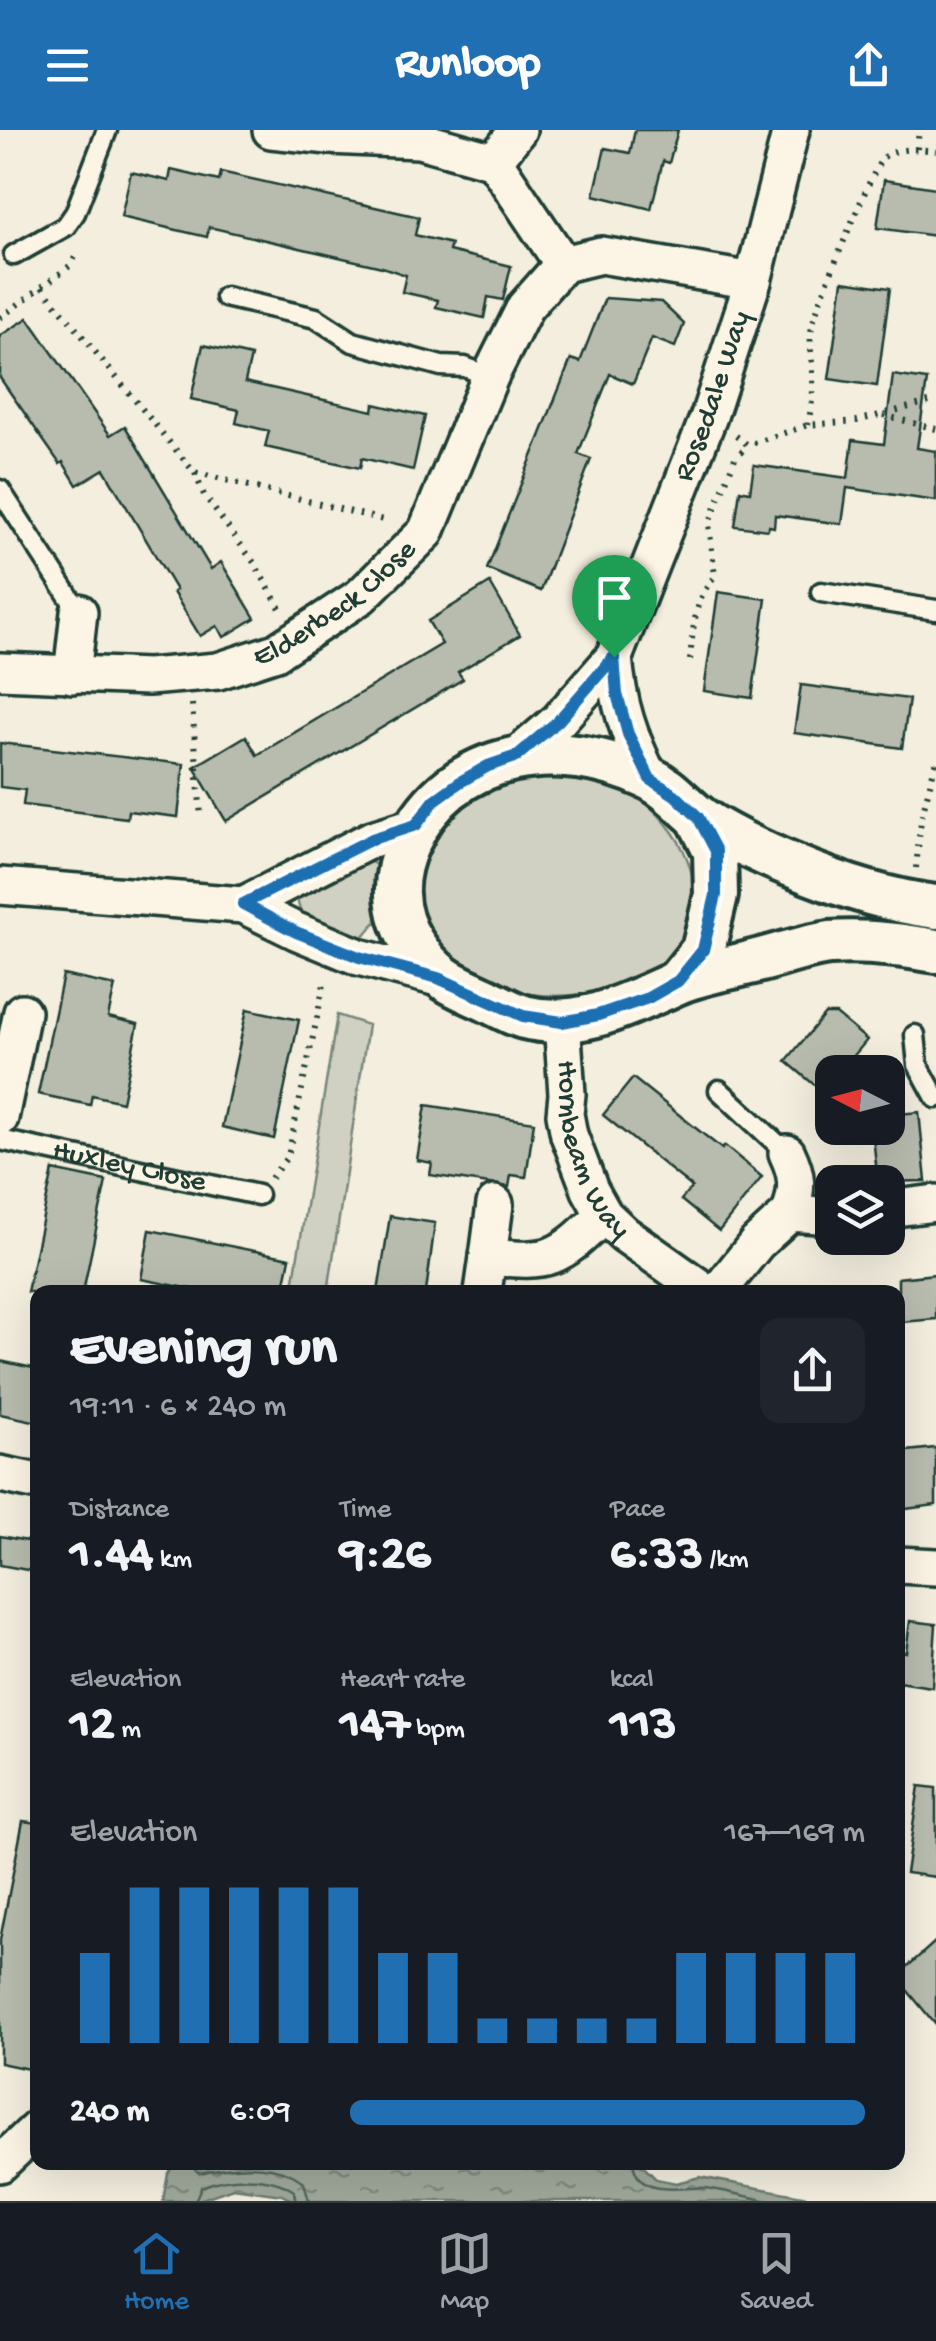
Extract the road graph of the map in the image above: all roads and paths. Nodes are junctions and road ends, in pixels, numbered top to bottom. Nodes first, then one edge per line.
1 (108, 130) edge
2 (270, 130) edge
3 (518, 130) edge
4 (790, 130) edge
5 (919, 130) edge
6 (330, 133) edge
7 (916, 149) junction
8 (936, 151) edge
9 (494, 161) junction
10 (14, 254) dead end
11 (563, 264) junction
12 (753, 282) junction
13 (42, 286) dead end
14 (225, 297) dead end
15 (490, 377) junction
16 (936, 400) edge
17 (882, 415) junction
18 (709, 416) junction
19 (808, 425) junction
20 (936, 429) edge
21 (748, 445) junction
22 (194, 472) junction
23 (0, 490) edge
24 (426, 532) junction
25 (821, 592) dead end
26 (936, 610) edge
27 (79, 612) joint
28 (296, 638) junction
29 (614, 657) junction
30 (690, 660) dead end
31 (0, 670) edge
32 (72, 674) junction
33 (189, 674) junction
34 (517, 756) junction
35 (936, 762) edge
36 (650, 779) junction
37 (698, 817) junction
38 (201, 818) dead end
39 (416, 825) junction
40 (0, 886) edge
41 (243, 904) junction
42 (923, 906) edge
43 (936, 951) edge
44 (438, 978) junction
45 (678, 981) junction
46 (324, 984) dead end
47 (22, 1012) dead end
48 (562, 1022) junction
49 (915, 1034) dead end
50 (718, 1090) dead end
51 (936, 1098) edge
52 (0, 1118) edge
53 (0, 1140) edge
54 (787, 1153) joint
55 (258, 1195) joint
56 (936, 1203) edge
57 (495, 1204) dead end
58 (905, 1207) edge
59 (790, 1212) junction
60 (815, 1214) edge
61 (604, 1215) junction
62 (488, 1256) junction
63 (484, 1285) edge
64 (695, 1285) edge
65 (723, 1285) edge
66 (0, 1474) edge
67 (30, 1480) edge
68 (905, 1565) edge
69 (936, 1567) edge
70 (30, 2136) edge
71 (0, 2164) edge

1 - 10 lane
2 - 6 street
3 - 9 street
4 - 12 street, Rosedale Way
5 - 7 path
6 - 9 street
7 - 8 path
7 - 19 path
9 - 11 street
11 - 12 street
11 - 15 street, Elderbeck Close
12 - 18 street, Rosedale Way
13 - 22 path
14 - 15 lane
15 - 24 street, Elderbeck Close
16 - 17 path
17 - 19 path
17 - 20 path
18 - 21 path
18 - 29 street, Rosedale Way
19 - 21 path
21 - 30 path
22 - 24 path
22 - 28 path
23 - 27 lane
24 - 28 street, Elderbeck Close
25 - 26 lane
27 - 32 street
28 - 33 street, Elderbeck Close
29 - 34 street, Rosedale Way
29 - 36 street, Rosedale Way
31 - 32 street, Elderbeck Close
32 - 33 street, Elderbeck Close
33 - 38 path
34 - 36 street, Rosedale Way
34 - 39 street, Rosedale Way
35 - 42 path
36 - 37 street, Rosedale Way
37 - 42 street, Rosedale Way
37 - 45 street, Rosedale Way
39 - 41 street, Rosedale Way
39 - 44 street, Rosedale Way
40 - 41 street
41 - 44 street
43 - 45 street
44 - 48 street
45 - 48 street
46 - 55 path
47 - 52 street
48 - 61 street, Hornbeam Way
49 - 51 lane
50 - 54 lane
53 - 55 lane, Huxley Close
54 - 59 street
56 - 58 street
57 - 62 street
59 - 60 street
59 - 65 street
61 - 62 street
61 - 64 street, Hornbeam Way
62 - 63 street
66 - 67 street
68 - 69 street
70 - 71 street

